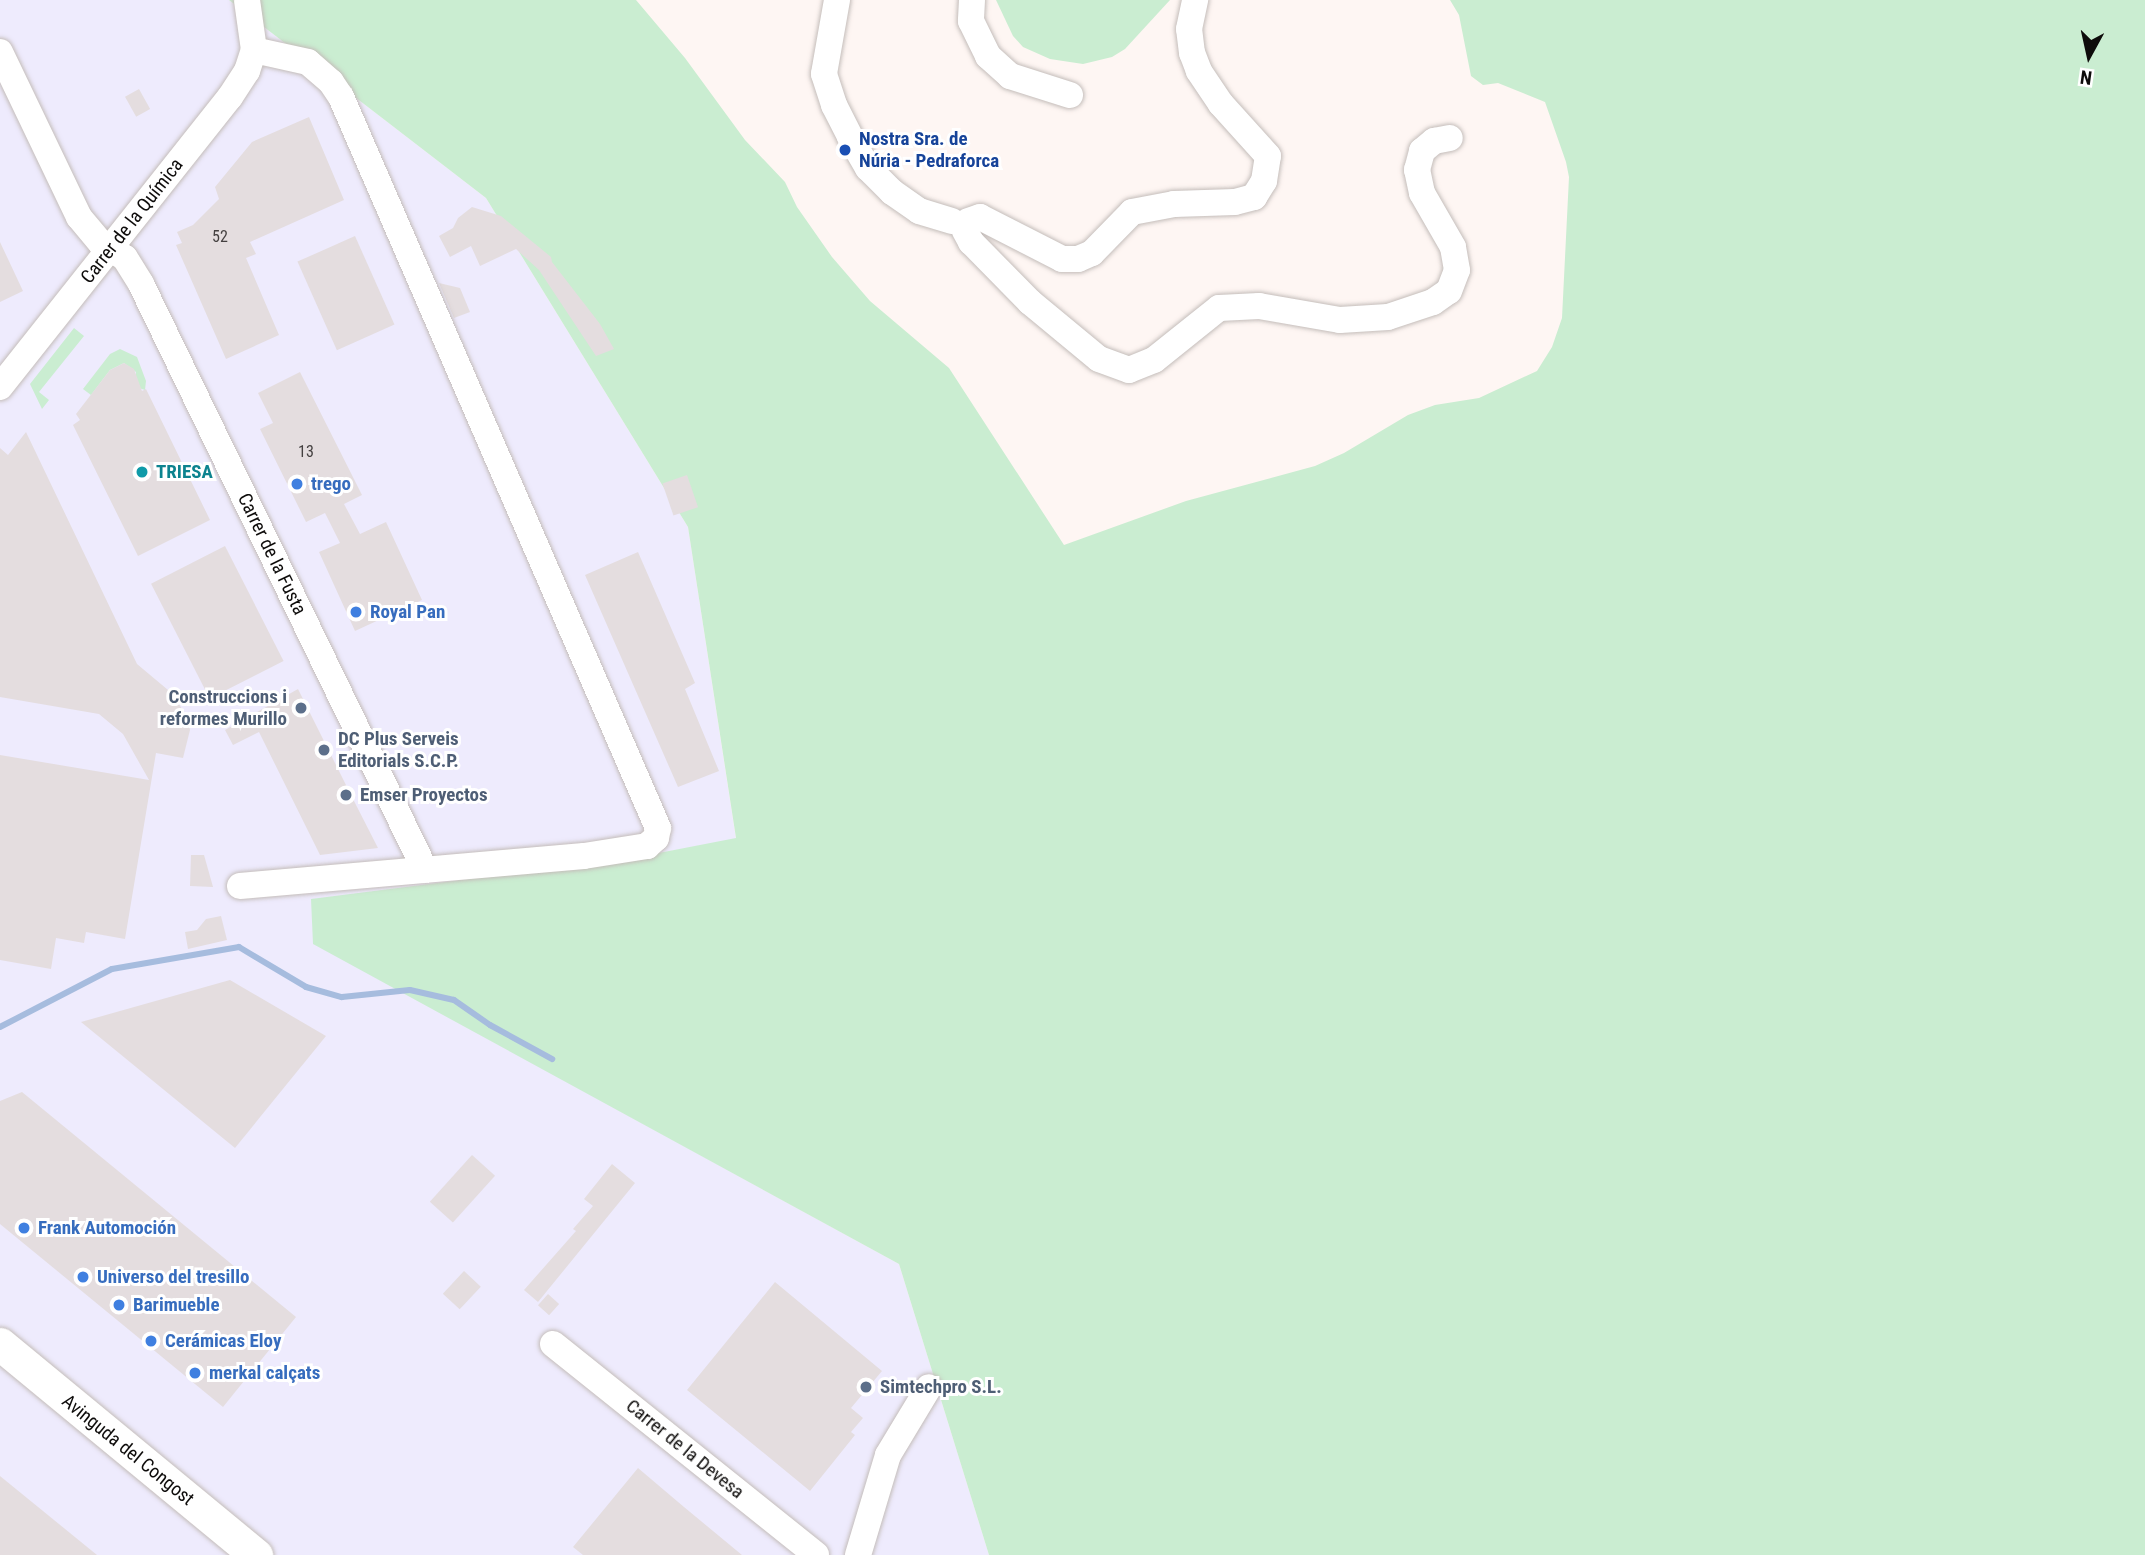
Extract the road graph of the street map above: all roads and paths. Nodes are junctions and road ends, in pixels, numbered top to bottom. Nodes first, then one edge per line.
1 (247, 0) edge
2 (837, 0) edge
3 (971, 0) edge
4 (1195, 0) edge
5 (254, 50) junction
6 (0, 52) edge
7 (1070, 95) dead end
8 (1450, 138) dead end
9 (962, 224) junction
10 (108, 249) junction
11 (0, 387) edge
12 (425, 870) junction
13 (240, 886) dead end
14 (553, 1343) dead end
15 (0, 1344) edge
16 (0, 1364) edge
17 (929, 1387) dead end
18 (232, 1555) edge
19 (256, 1555) edge
20 (816, 1555) edge
21 (858, 1555) edge

1 - 5 street
2 - 9 street
3 - 7 street
4 - 9 street
5 - 10 street, Carrer de la Química
5 - 12 street
6 - 10 street, Carrer de la Fusta
8 - 9 street
10 - 11 street, Carrer de la Química
10 - 12 street, Carrer de la Fusta
12 - 13 street
14 - 20 street, Carrer de la Devesa
15 - 19 main road, Avinguda del Congost
16 - 18 main road, Avinguda del Congost
17 - 21 street

